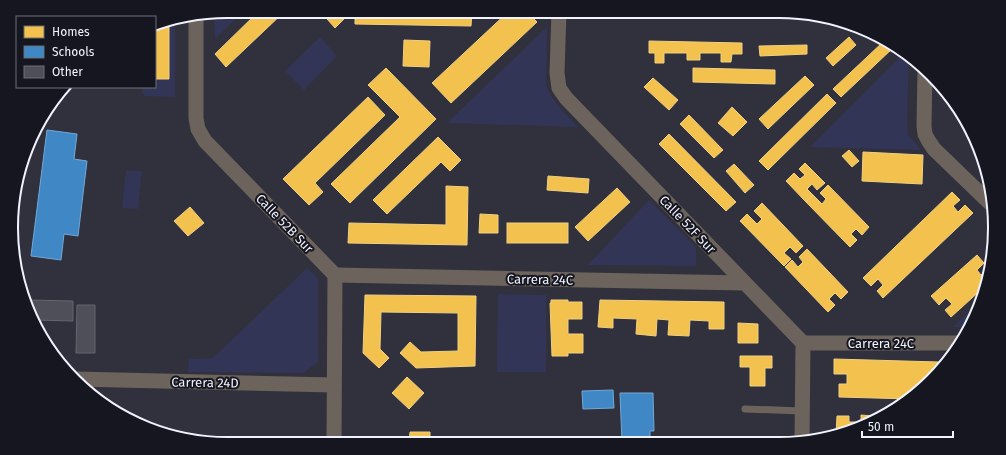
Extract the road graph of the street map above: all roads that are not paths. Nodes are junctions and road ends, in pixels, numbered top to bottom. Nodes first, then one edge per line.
1 (559, 18) edge
2 (196, 21) edge
3 (926, 78) edge
4 (986, 199) edge
5 (335, 275) junction
6 (744, 283) junction
7 (803, 343) junction
8 (954, 343) edge
9 (83, 379) edge
10 (334, 385) junction
11 (745, 409) dead end
12 (802, 411) junction
13 (802, 436) edge
14 (334, 437) edge

1 - 6 street, Calle 52F Sur
2 - 5 street, Calle 52B Sur
3 - 4 street
5 - 6 street, Carrera 24C
5 - 10 street
6 - 7 street, Calle 52F Sur
7 - 8 street, Carrera 24C
7 - 12 street
9 - 10 street, Carrera 24D
10 - 14 street
11 - 12 lane
12 - 13 street

